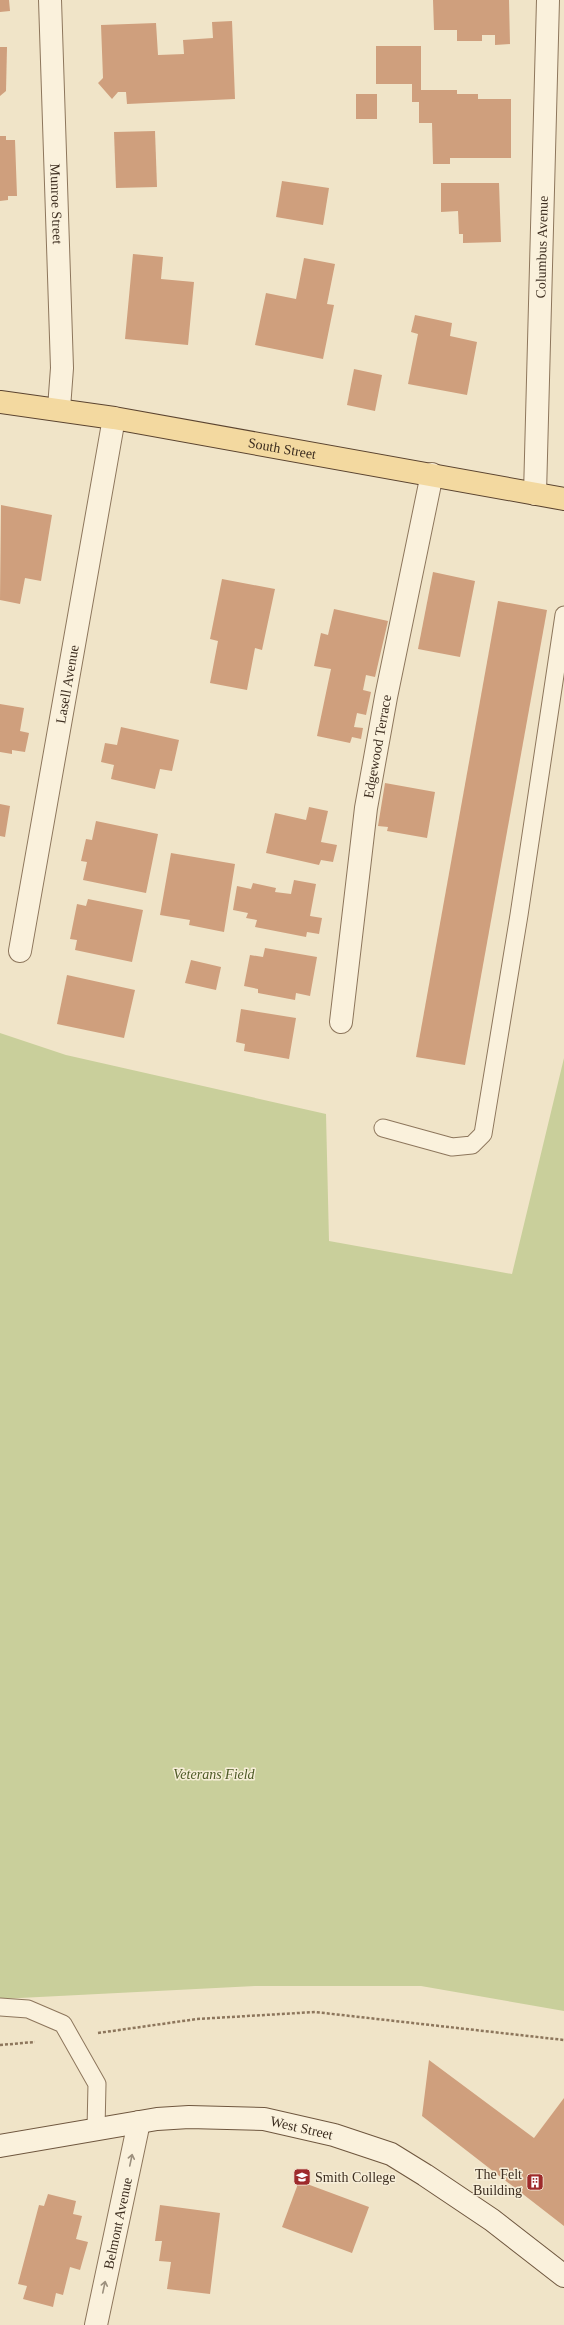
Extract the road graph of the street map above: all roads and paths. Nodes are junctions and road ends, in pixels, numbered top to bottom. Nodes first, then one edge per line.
1 (50, 0) edge
2 (548, 0) edge
3 (0, 402) edge
4 (59, 408) junction
5 (114, 418) junction
6 (432, 474) junction
7 (535, 494) junction
8 (564, 499) edge
9 (564, 616) edge
10 (20, 950) dead end
11 (341, 1022) dead end
12 (383, 1128) dead end
13 (0, 2007) edge
14 (92, 2034) dead end
15 (564, 2040) edge
16 (39, 2041) dead end
17 (0, 2046) edge
18 (138, 2122) junction
19 (96, 2129) junction
20 (0, 2146) edge
21 (564, 2276) edge
22 (96, 2325) edge

1 - 4 street, Munroe Street
2 - 7 street, Columbus Avenue
3 - 4 main road, South Street
4 - 5 main road, South Street
5 - 6 main road, South Street
5 - 10 street, Lasell Avenue
6 - 7 main road, South Street
6 - 11 street, Edgewood Terrace
7 - 8 main road, South Street
9 - 12 lane
13 - 19 lane
14 - 15 path
16 - 17 path
18 - 19 street, West Street
18 - 21 street, West Street
22 -> 18 street, Belmont Avenue
19 - 20 street, West Street

